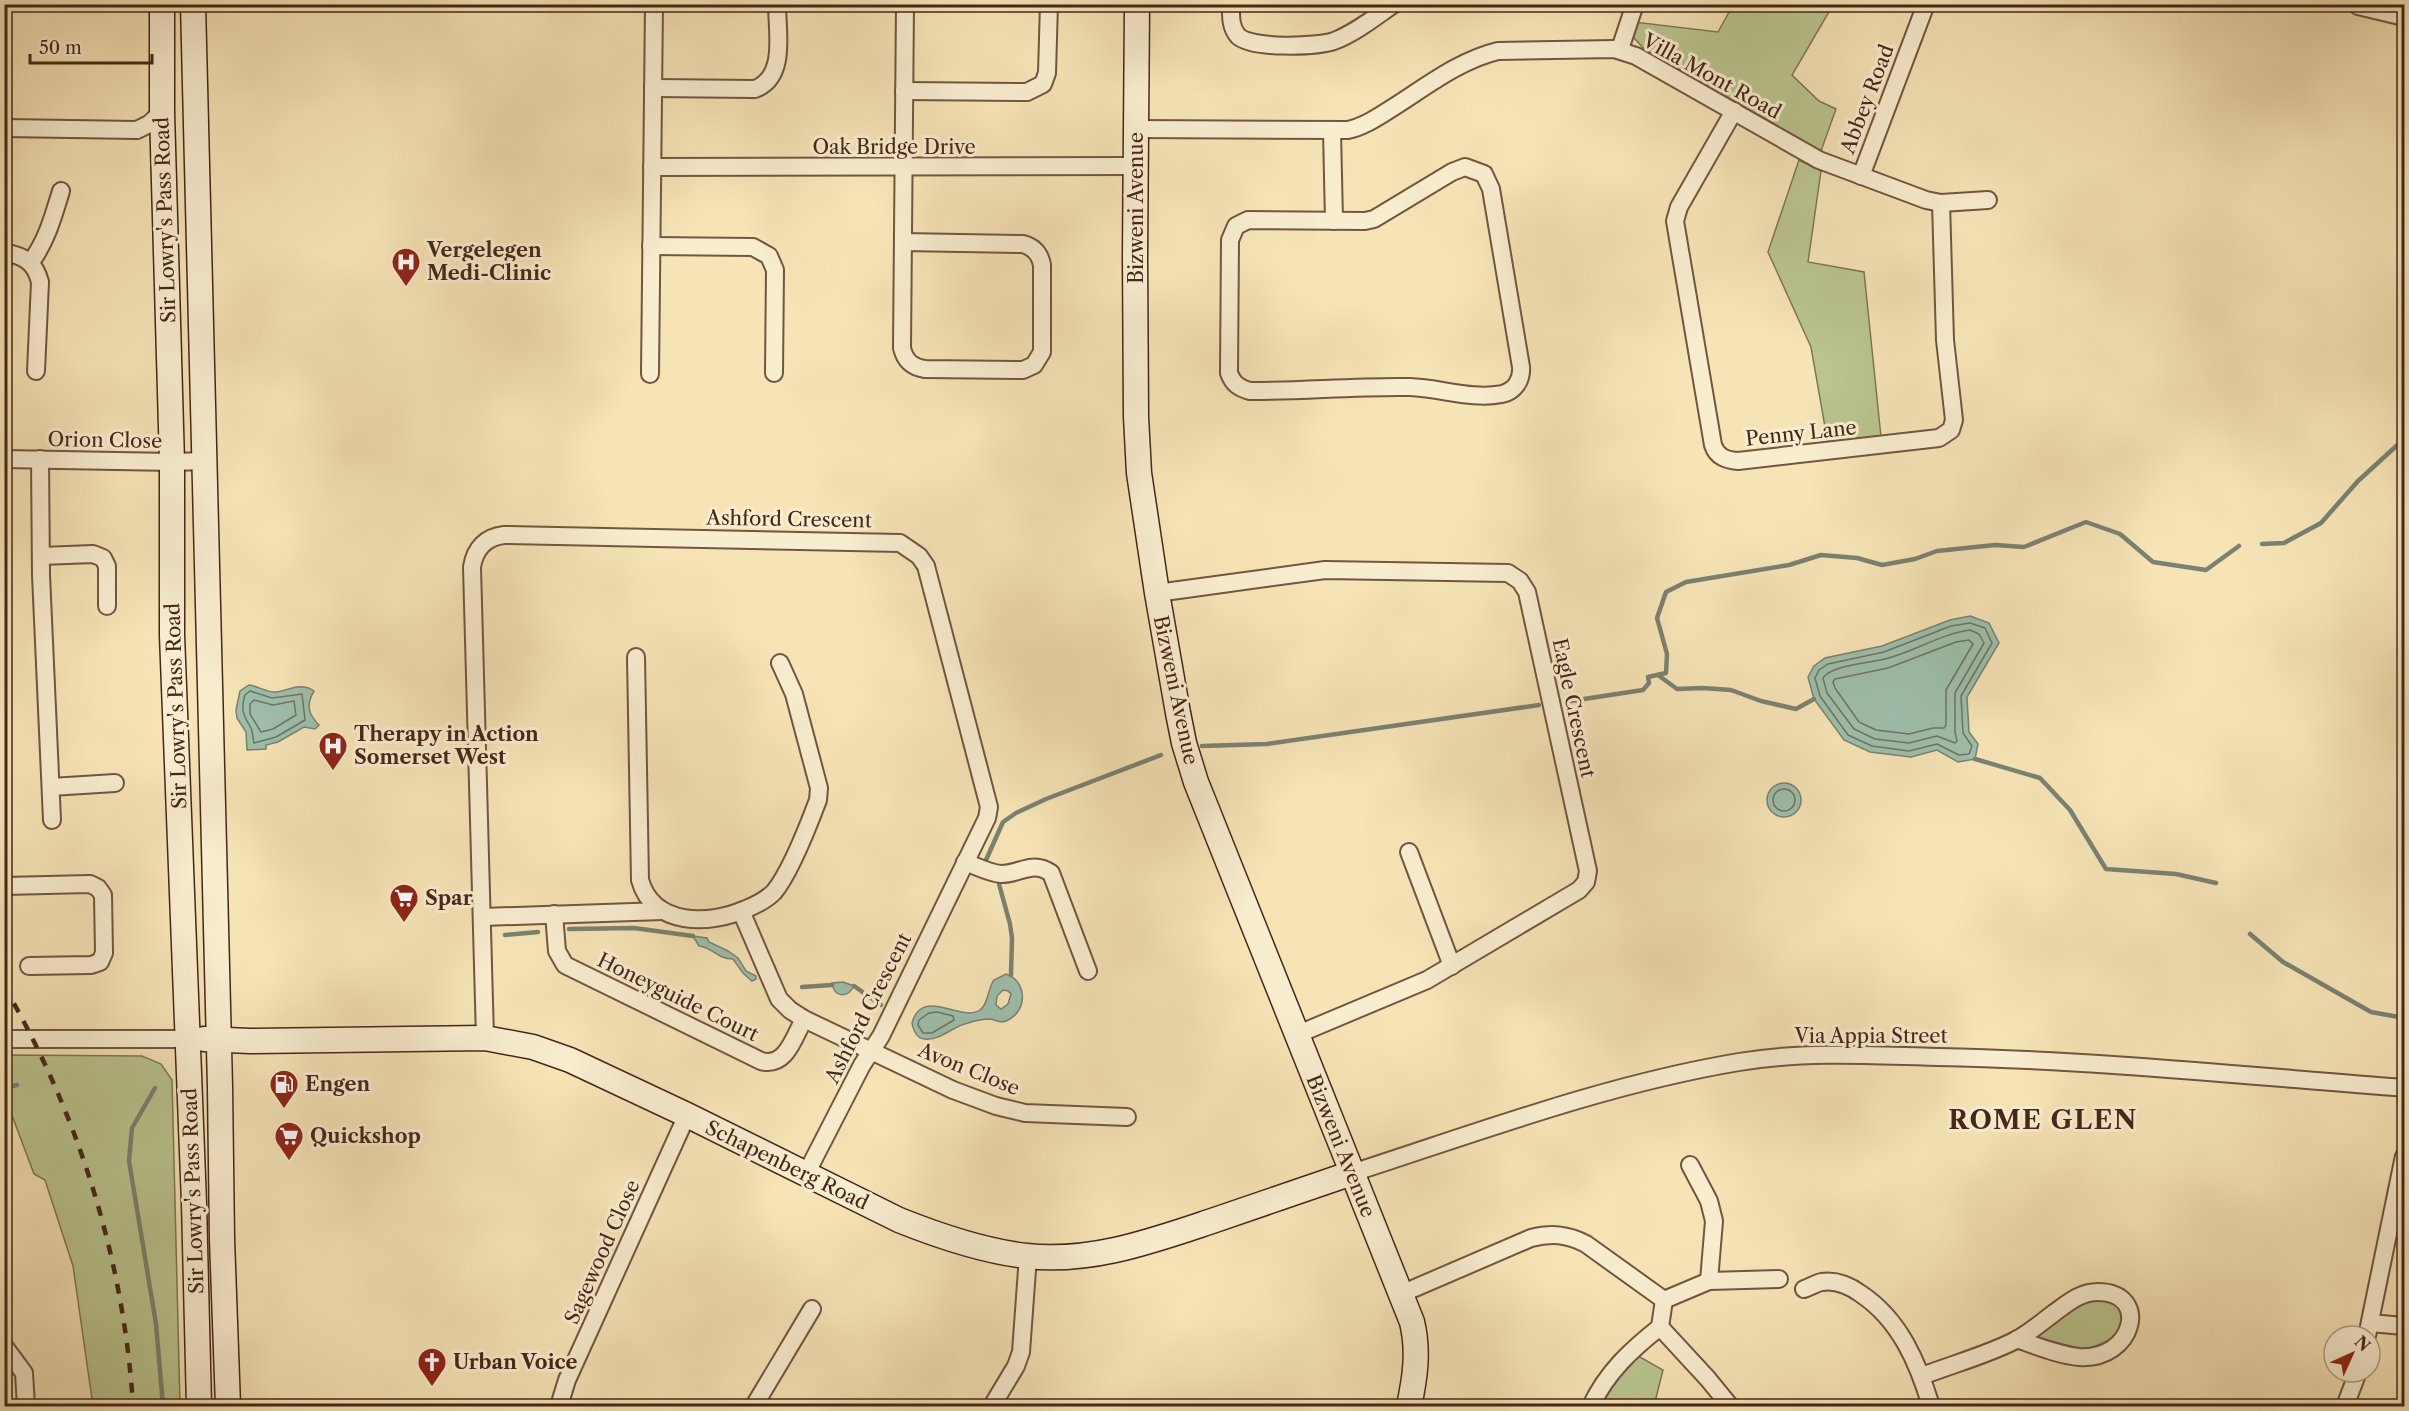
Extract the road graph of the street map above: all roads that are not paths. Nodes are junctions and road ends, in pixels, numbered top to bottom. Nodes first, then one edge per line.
1 (162, 4) edge
2 (193, 4) edge
3 (654, 4) edge
4 (777, 4) edge
5 (905, 4) edge
6 (1049, 4) edge
7 (1137, 4) edge
8 (1231, 4) edge
9 (1394, 4) edge
10 (1635, 4) edge
11 (1926, 4) edge
12 (2358, 6) dead end
13 (2404, 17) edge
14 (1620, 50) junction
15 (653, 88) junction
16 (904, 91) junction
17 (1734, 111) junction
18 (162, 112) junction
19 (4, 128) edge
20 (1136, 129) junction
21 (1332, 131) junction
22 (1135, 166) junction
23 (652, 167) junction
24 (903, 168) junction
25 (1861, 176) junction
26 (61, 191) dead end
27 (1988, 200) dead end
28 (1941, 203) junction
29 (1334, 221) junction
30 (903, 242) junction
31 (651, 246) junction
32 (4, 252) edge
33 (31, 262) junction
34 (36, 371) dead end
35 (774, 373) dead end
36 (650, 374) dead end
37 (4, 459) edge
38 (40, 459) junction
39 (206, 460) junction
40 (172, 462) junction
41 (41, 556) junction
42 (1157, 593) junction
43 (107, 606) dead end
44 (636, 657) dead end
45 (780, 663) dead end
46 (115, 783) dead end
47 (51, 787) junction
48 (52, 820) dead end
49 (1409, 852) dead end
50 (965, 862) junction
51 (4, 886) edge
52 (663, 911) junction
53 (741, 911) junction
54 (555, 914) junction
55 (482, 917) junction
56 (29, 966) dead end
57 (1452, 966) junction
58 (1088, 971) dead end
59 (804, 1019) junction
60 (1296, 1035) junction
61 (485, 1038) junction
62 (4, 1039) edge
63 (188, 1039) junction
64 (218, 1040) junction
65 (871, 1051) junction
66 (2404, 1089) edge
67 (687, 1115) junction
68 (1127, 1117) dead end
69 (2404, 1156) edge
70 (1690, 1165) dead end
71 (1352, 1173) junction
72 (806, 1174) junction
73 (1028, 1256) junction
74 (1779, 1279) dead end
75 (1709, 1281) junction
76 (1804, 1288) dead end
77 (1401, 1293) junction
78 (1664, 1300) junction
79 (812, 1309) dead end
80 (2370, 1324) edge
81 (2404, 1326) edge
82 (1660, 1328) junction
83 (2382, 1329) edge
84 (2017, 1339) junction
85 (4, 1346) edge
86 (1922, 1376) junction
87 (2354, 1384) edge
88 (26, 1407) edge
89 (198, 1407) edge
90 (228, 1407) edge
91 (559, 1407) edge
92 (754, 1407) edge
93 (992, 1407) edge
94 (1409, 1407) edge
95 (1591, 1407) edge
96 (1730, 1407) edge
97 (1931, 1407) edge
98 (2345, 1407) edge

1 - 18 main road, Sir Lowry's Pass Road
2 - 39 main road, Sir Lowry's Pass Road
3 - 15 street
4 - 15 street
5 - 16 street
6 - 16 street
7 - 20 main road, Bizweni Avenue
8 - 9 street
10 - 14 street
11 - 25 street, Abbey Road
12 - 13 street
14 - 17 street, Villa Mont Road
14 - 21 street, Villa Mont Road
15 - 23 street
16 - 24 street
17 - 25 street, Villa Mont Road
17 - 28 street, Penny Lane
18 - 19 street
18 - 40 main road, Sir Lowry's Pass Road
20 - 21 street, Villa Mont Road
20 - 22 main road, Bizweni Avenue
21 - 29 street
22 - 24 street, Oak Bridge Drive
22 - 42 main road, Bizweni Avenue
23 - 24 street, Oak Bridge Drive
23 - 31 street
24 - 30 street
25 - 28 street, Villa Mont Road
26 - 33 street
27 - 28 street, Villa Mont Road
29 - 29 street
30 - 30 street
31 - 35 street
31 - 36 street
32 - 33 street
33 - 34 street
37 - 38 street, Orion Close
38 - 40 street, Orion Close
38 - 41 street
39 - 40 street, Orion Close
39 - 64 main road, Sir Lowry's Pass Road
40 - 63 main road, Sir Lowry's Pass Road
41 - 43 street
41 - 47 street
42 - 57 street, Eagle Crescent
42 - 60 main road, Bizweni Avenue
44 - 52 street
45 - 53 street
46 - 47 street
47 - 48 street
49 - 57 street
50 - 55 street, Ashford Crescent
50 - 58 street
50 - 65 street, Ashford Crescent
51 - 56 street
52 - 53 street
52 - 54 street
53 - 59 street, Avon Close
54 - 55 street
54 - 59 street, Honeyguide Court
55 - 61 street, Ashford Crescent
57 - 60 street, Eagle Crescent
59 - 65 street, Avon Close
60 - 71 main road, Bizweni Avenue
61 - 64 main road, Schapenberg Road
61 - 67 main road, Schapenberg Road
62 - 63 street
63 - 64 main road, Schapenberg Road
63 - 89 main road, Sir Lowry's Pass Road
64 - 90 main road, Sir Lowry's Pass Road
65 - 68 street, Avon Close
65 - 72 street, Ashford Crescent
66 - 71 street, Via Appia Street
67 - 72 main road, Schapenberg Road
67 - 91 street, Sagewood Close
69 - 80 street
70 - 75 street
71 - 73 main road, Schapenberg Road
71 - 77 main road, Bizweni Avenue
72 - 73 main road, Schapenberg Road
73 - 93 street
74 - 75 street
75 - 78 street
76 - 86 street
77 - 78 street
77 - 94 main road, Bizweni Avenue
78 - 82 street
79 - 92 street
81 - 83 street
82 - 95 street
82 - 96 street
84 - 84 street
84 - 86 street
85 - 88 street
86 - 97 street
87 - 98 street

